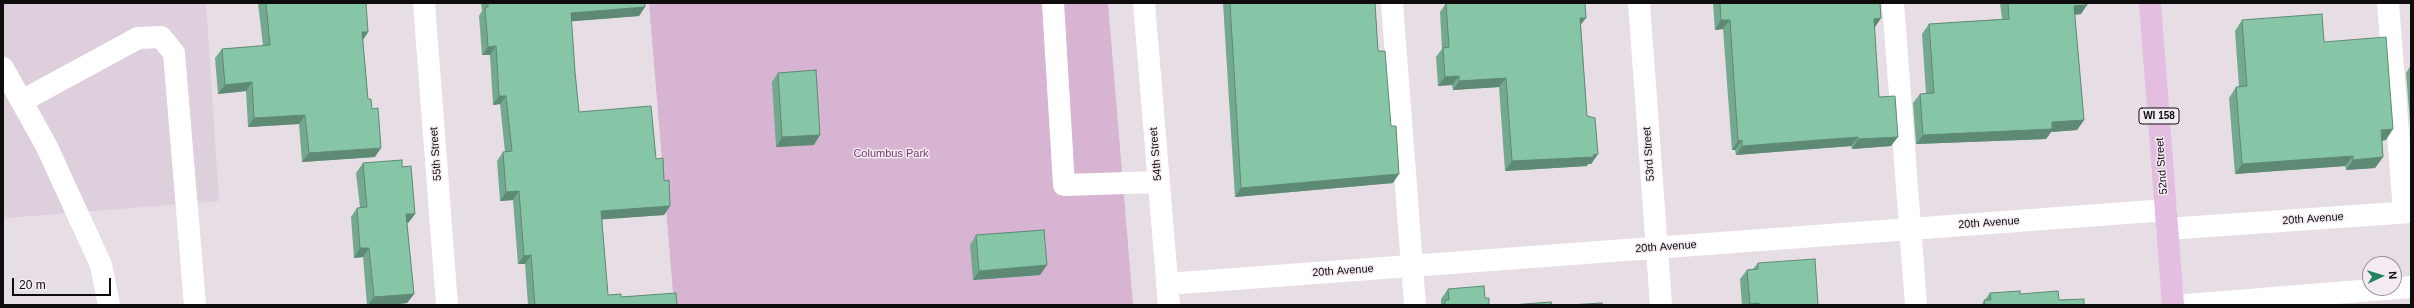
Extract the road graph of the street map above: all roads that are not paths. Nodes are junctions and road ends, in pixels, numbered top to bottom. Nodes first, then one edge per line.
1 (424, 3) edge
2 (1053, 3) edge
3 (1144, 3) edge
4 (1392, 3) edge
5 (1639, 3) edge
6 (1893, 3) edge
7 (2150, 3) edge
8 (2388, 3) edge
9 (3, 68) edge
10 (22, 101) junction
11 (1159, 182) junction
12 (2407, 212) edge
13 (2166, 219) junction
14 (1910, 229) junction
15 (1656, 247) junction
16 (1412, 266) junction
17 (2411, 287) edge
18 (1168, 295) edge
19 (109, 305) edge
20 (195, 305) edge
21 (447, 305) edge
22 (1415, 305) edge
23 (1661, 305) edge
24 (1916, 305) edge
25 (2173, 305) edge
26 (2186, 305) edge

1 - 21 street, 55th Street
2 - 11 street
3 - 11 street, 54th Street
4 - 16 street
5 - 15 street, 53rd Street
6 - 14 street
7 - 13 main road, 52nd Street / WI 158
8 - 12 street
9 - 10 street
10 - 19 street
10 - 20 street
11 - 18 street, 54th Street
12 - 13 street, 20th Avenue
13 - 14 street, 20th Avenue
13 - 25 main road, 52nd Street / WI 158
14 - 15 street, 20th Avenue
14 - 24 street
15 - 16 street, 20th Avenue
15 - 23 street, 53rd Street
16 - 18 street, 20th Avenue
16 - 22 street
17 - 26 street

